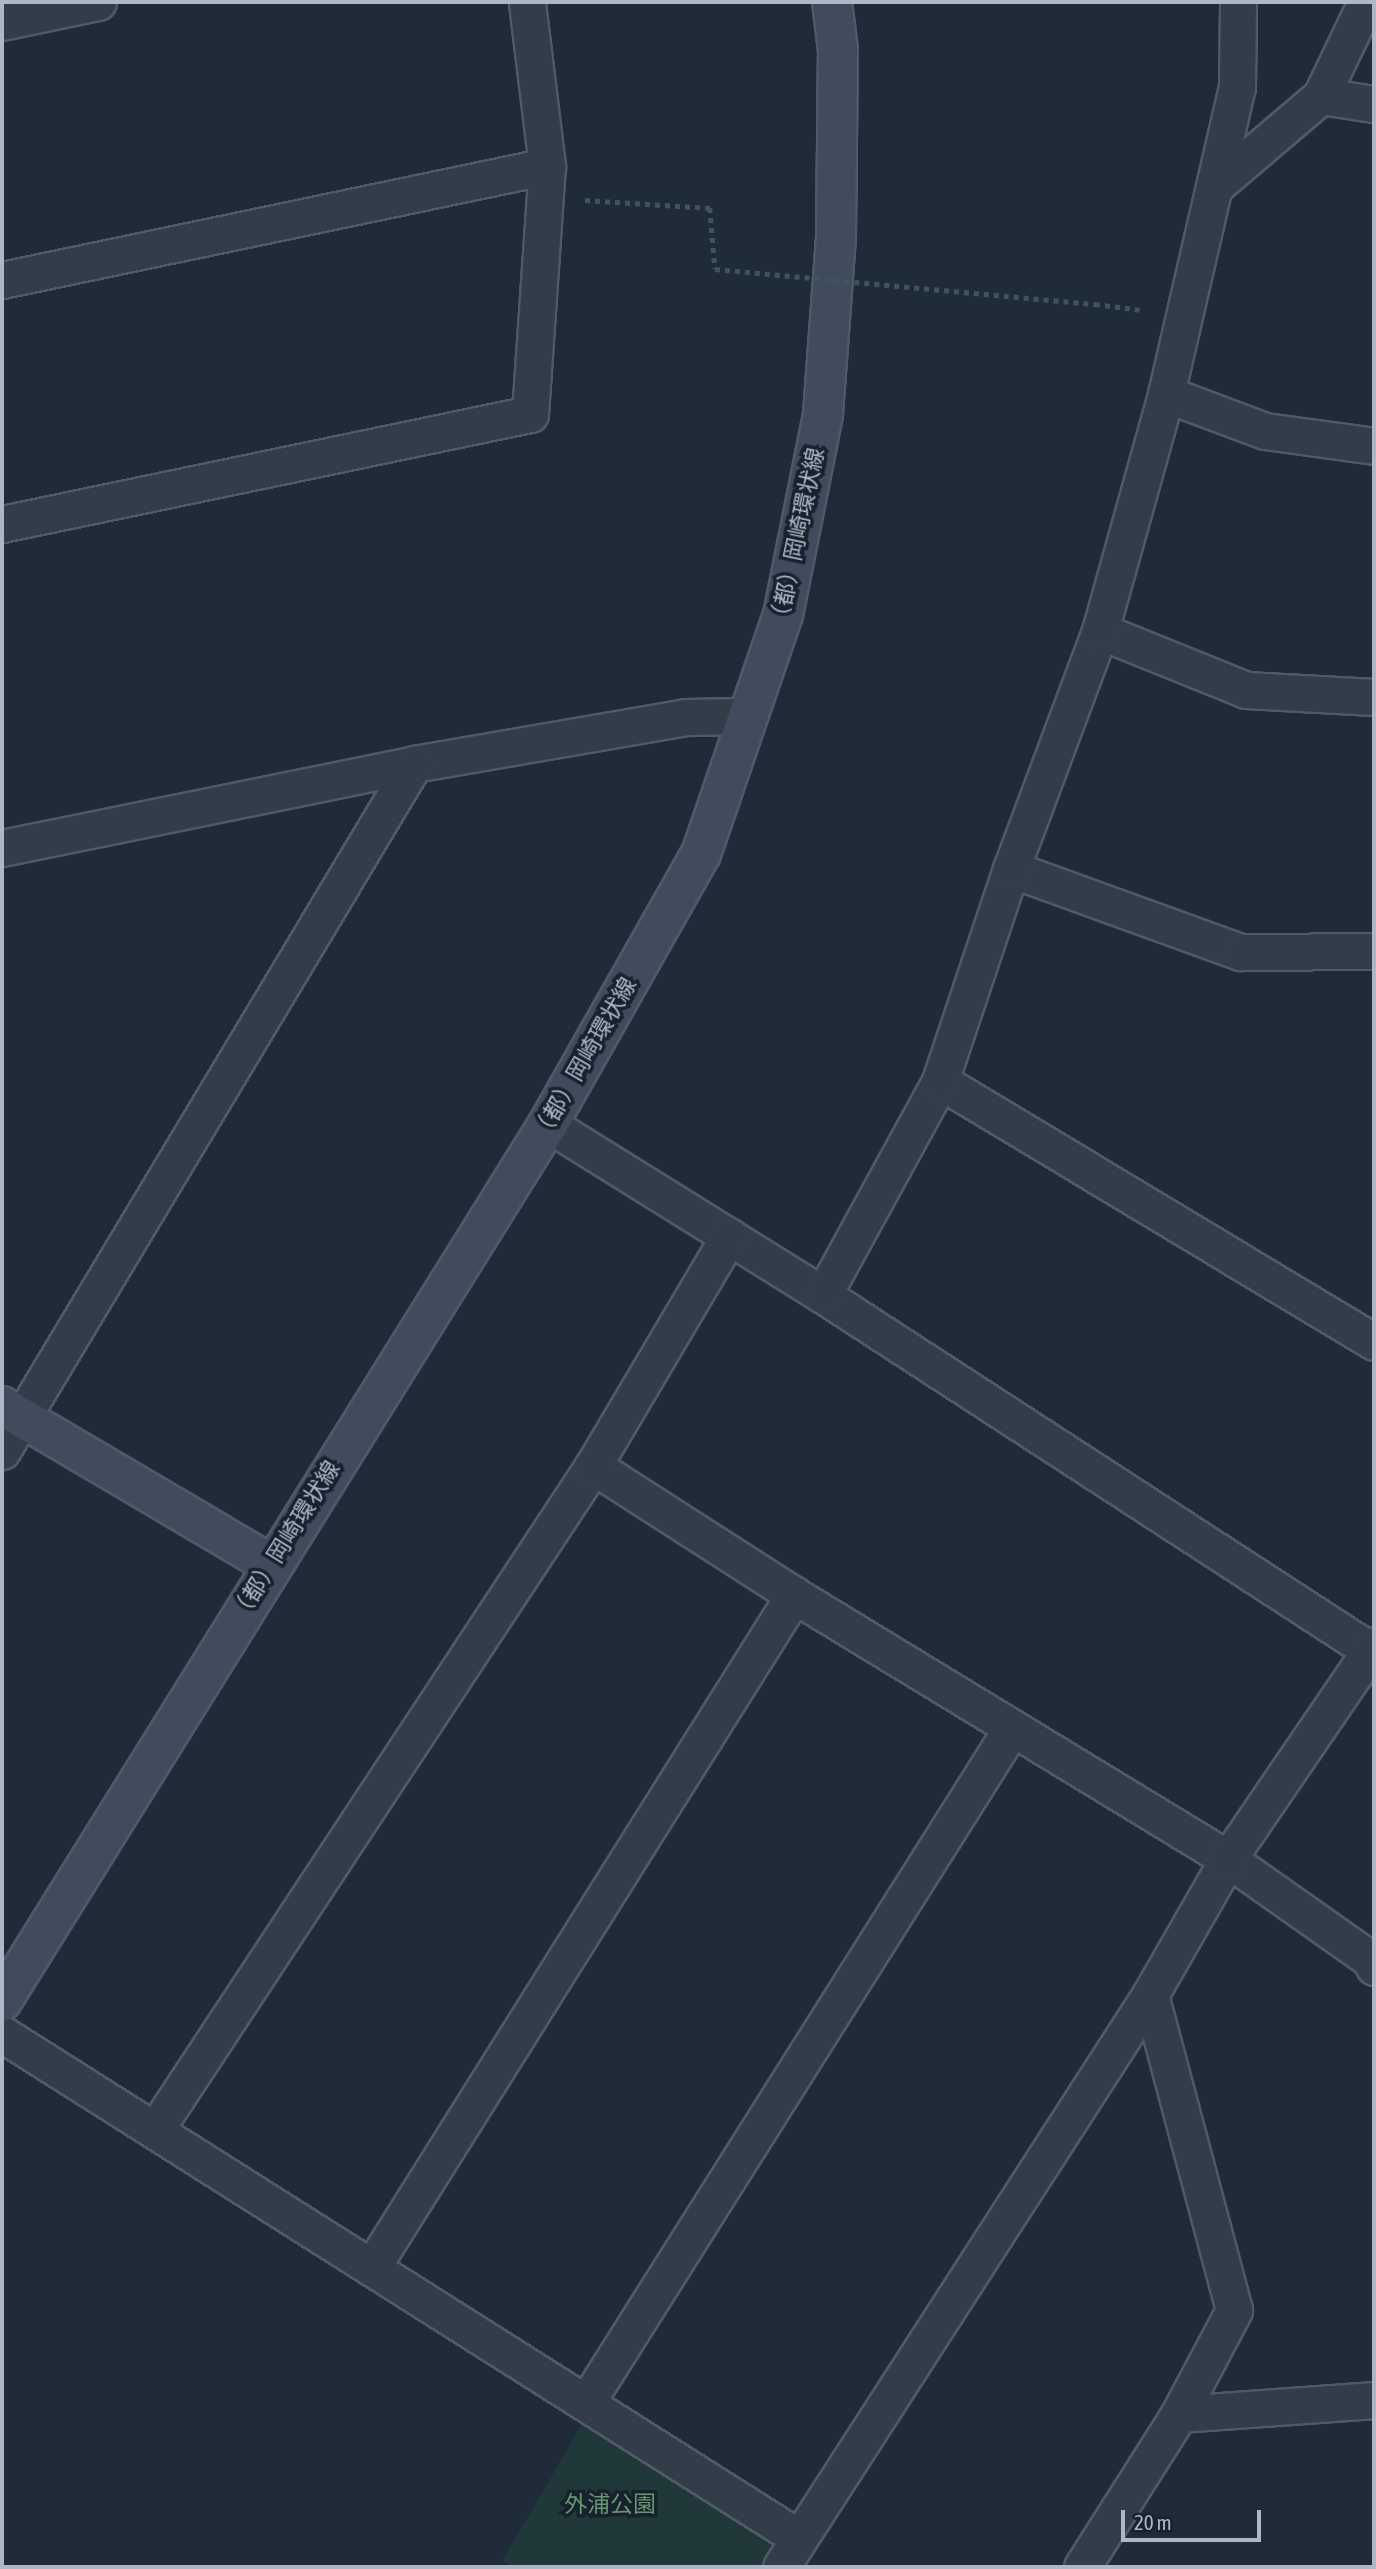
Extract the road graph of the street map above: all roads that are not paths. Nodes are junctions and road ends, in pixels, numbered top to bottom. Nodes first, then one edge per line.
1 (97, 2) edge
2 (527, 2) edge
3 (832, 2) edge
4 (1238, 2) edge
5 (1366, 2) edge
6 (2, 22) edge
7 (1321, 96) junction
8 (1374, 104) edge
9 (546, 182) junction
10 (1214, 187) junction
11 (2, 280) edge
12 (1167, 394) junction
13 (1374, 446) edge
14 (2, 524) edge
15 (1100, 631) junction
16 (1374, 697) edge
17 (748, 716) junction
18 (414, 764) junction
19 (2, 848) edge
20 (1011, 869) junction
21 (1374, 951) edge
22 (940, 1081) junction
23 (548, 1124) junction
24 (729, 1236) junction
25 (823, 1295) junction
26 (1374, 1342) edge
27 (12, 1413) edge
28 (2, 1451) edge
29 (593, 1466) junction
30 (270, 1564) junction
31 (794, 1595) junction
32 (1373, 1649) edge
33 (1013, 1728) junction
34 (1228, 1859) junction
35 (1374, 1967) edge
36 (1150, 1995) junction
37 (2, 2001) edge
38 (2, 2034) edge
39 (155, 2130) junction
40 (372, 2267) junction
41 (1374, 2400) edge
42 (586, 2403) junction
43 (1179, 2414) junction
44 (799, 2538) junction
45 (781, 2567) edge
46 (1082, 2567) edge

1 - 6 street
2 - 9 street
3 - 17 street, （都）岡崎環状線
4 - 10 street
5 - 7 street
7 - 8 street
7 - 10 street
9 - 11 street
9 - 14 street
10 - 12 street
12 - 13 street
12 - 15 street
15 - 16 street
15 - 20 street
17 - 18 street
17 - 23 street, （都）岡崎環状線
18 - 19 street
18 - 27 street
20 - 21 street
20 - 22 street
22 - 25 street
22 - 26 street
23 - 24 street
23 - 30 street, （都）岡崎環状線
24 - 25 street
24 - 29 street
25 - 32 street
27 - 28 street
27 - 30 street
29 - 31 street
29 - 39 street
30 - 37 street, （都）岡崎環状線
31 - 33 street
31 - 40 street
32 - 34 street
33 - 34 street
33 - 42 street
34 - 35 street
34 - 36 street
36 - 43 street
36 - 44 street
38 - 39 street
39 - 40 street
40 - 42 street
41 - 43 street
42 - 44 street
43 - 46 street
44 - 45 street

